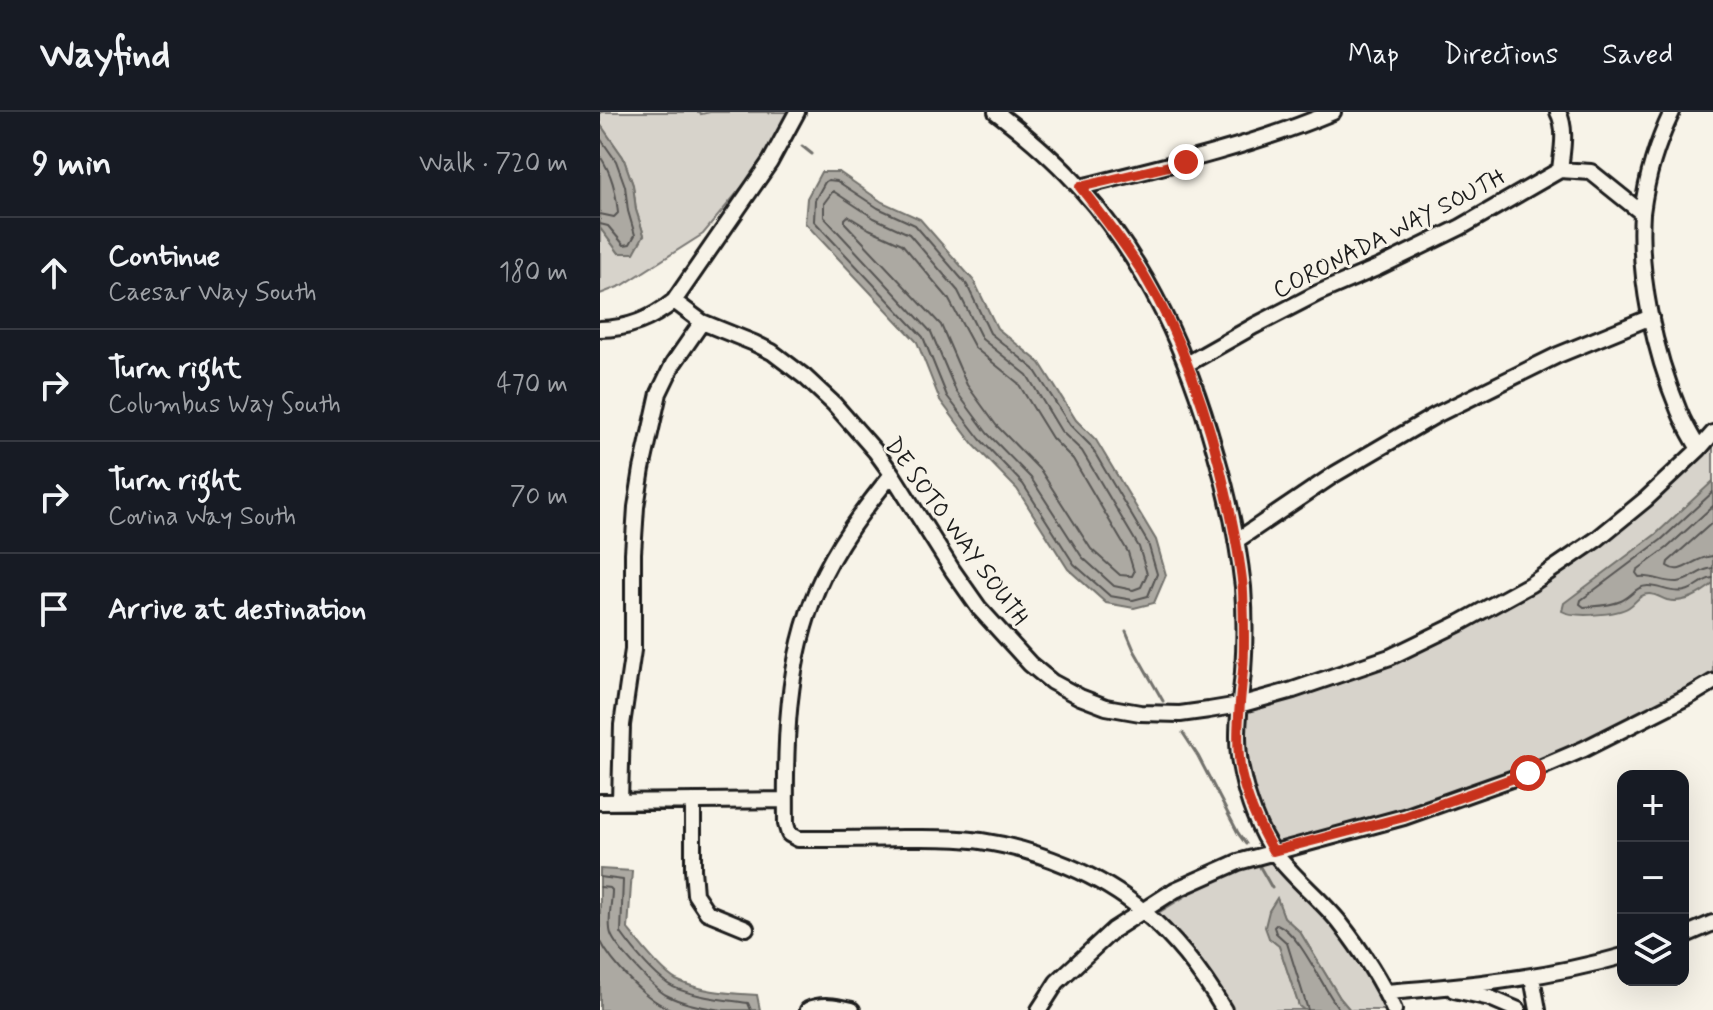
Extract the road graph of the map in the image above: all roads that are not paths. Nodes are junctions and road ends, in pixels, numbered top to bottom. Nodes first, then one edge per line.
1 (797, 112) edge
2 (996, 112) edge
3 (1333, 112) edge
4 (1558, 112) edge
5 (1672, 112) edge
6 (1560, 170) junction
7 (1080, 187) junction
8 (1642, 213) junction
9 (674, 301) junction
10 (1651, 317) junction
11 (702, 322) junction
12 (600, 329) edge
13 (1187, 364) junction
14 (1713, 433) edge
15 (1699, 449) junction
16 (892, 474) junction
17 (1236, 541) junction
18 (1713, 682) edge
19 (1239, 705) junction
20 (785, 800) junction
21 (620, 801) junction
22 (693, 801) junction
23 (600, 802) edge
24 (1273, 851) junction
25 (1142, 910) junction
26 (1713, 923) edge
27 (746, 928) dead end
28 (1689, 933) edge
29 (1617, 958) edge
30 (1532, 977) junction
31 (1446, 988) junction
32 (1386, 992) junction
33 (808, 1010) edge
34 (852, 1010) edge
35 (1039, 1010) edge
36 (1224, 1010) edge
37 (1394, 1010) edge
38 (1518, 1010) edge
39 (1538, 1010) edge

1 - 9 street
2 - 7 street
3 - 7 street
4 - 6 street
5 - 8 street
6 - 8 street
6 - 13 street, CORONADA WAY SOUTH
7 - 13 street
8 - 10 street
9 - 11 street, DE SOTO WAY SOUTH
9 - 12 street
10 - 15 street
10 - 17 street
11 - 16 street, DE SOTO WAY SOUTH
11 - 21 street
13 - 17 street
14 - 15 street, DE SOTO WAY SOUTH
15 - 19 street, DE SOTO WAY SOUTH
16 - 19 street, DE SOTO WAY SOUTH
16 - 20 street
17 - 19 street
18 - 24 street
19 - 24 street
20 - 22 street
20 - 25 street
21 - 22 street
21 - 23 street
22 - 27 street
24 - 25 street
24 - 32 street
25 - 35 street
25 - 36 street
26 - 28 street
29 - 30 street
30 - 31 street
30 - 39 street
31 - 32 street
31 - 38 street
32 - 37 street
33 - 34 street

